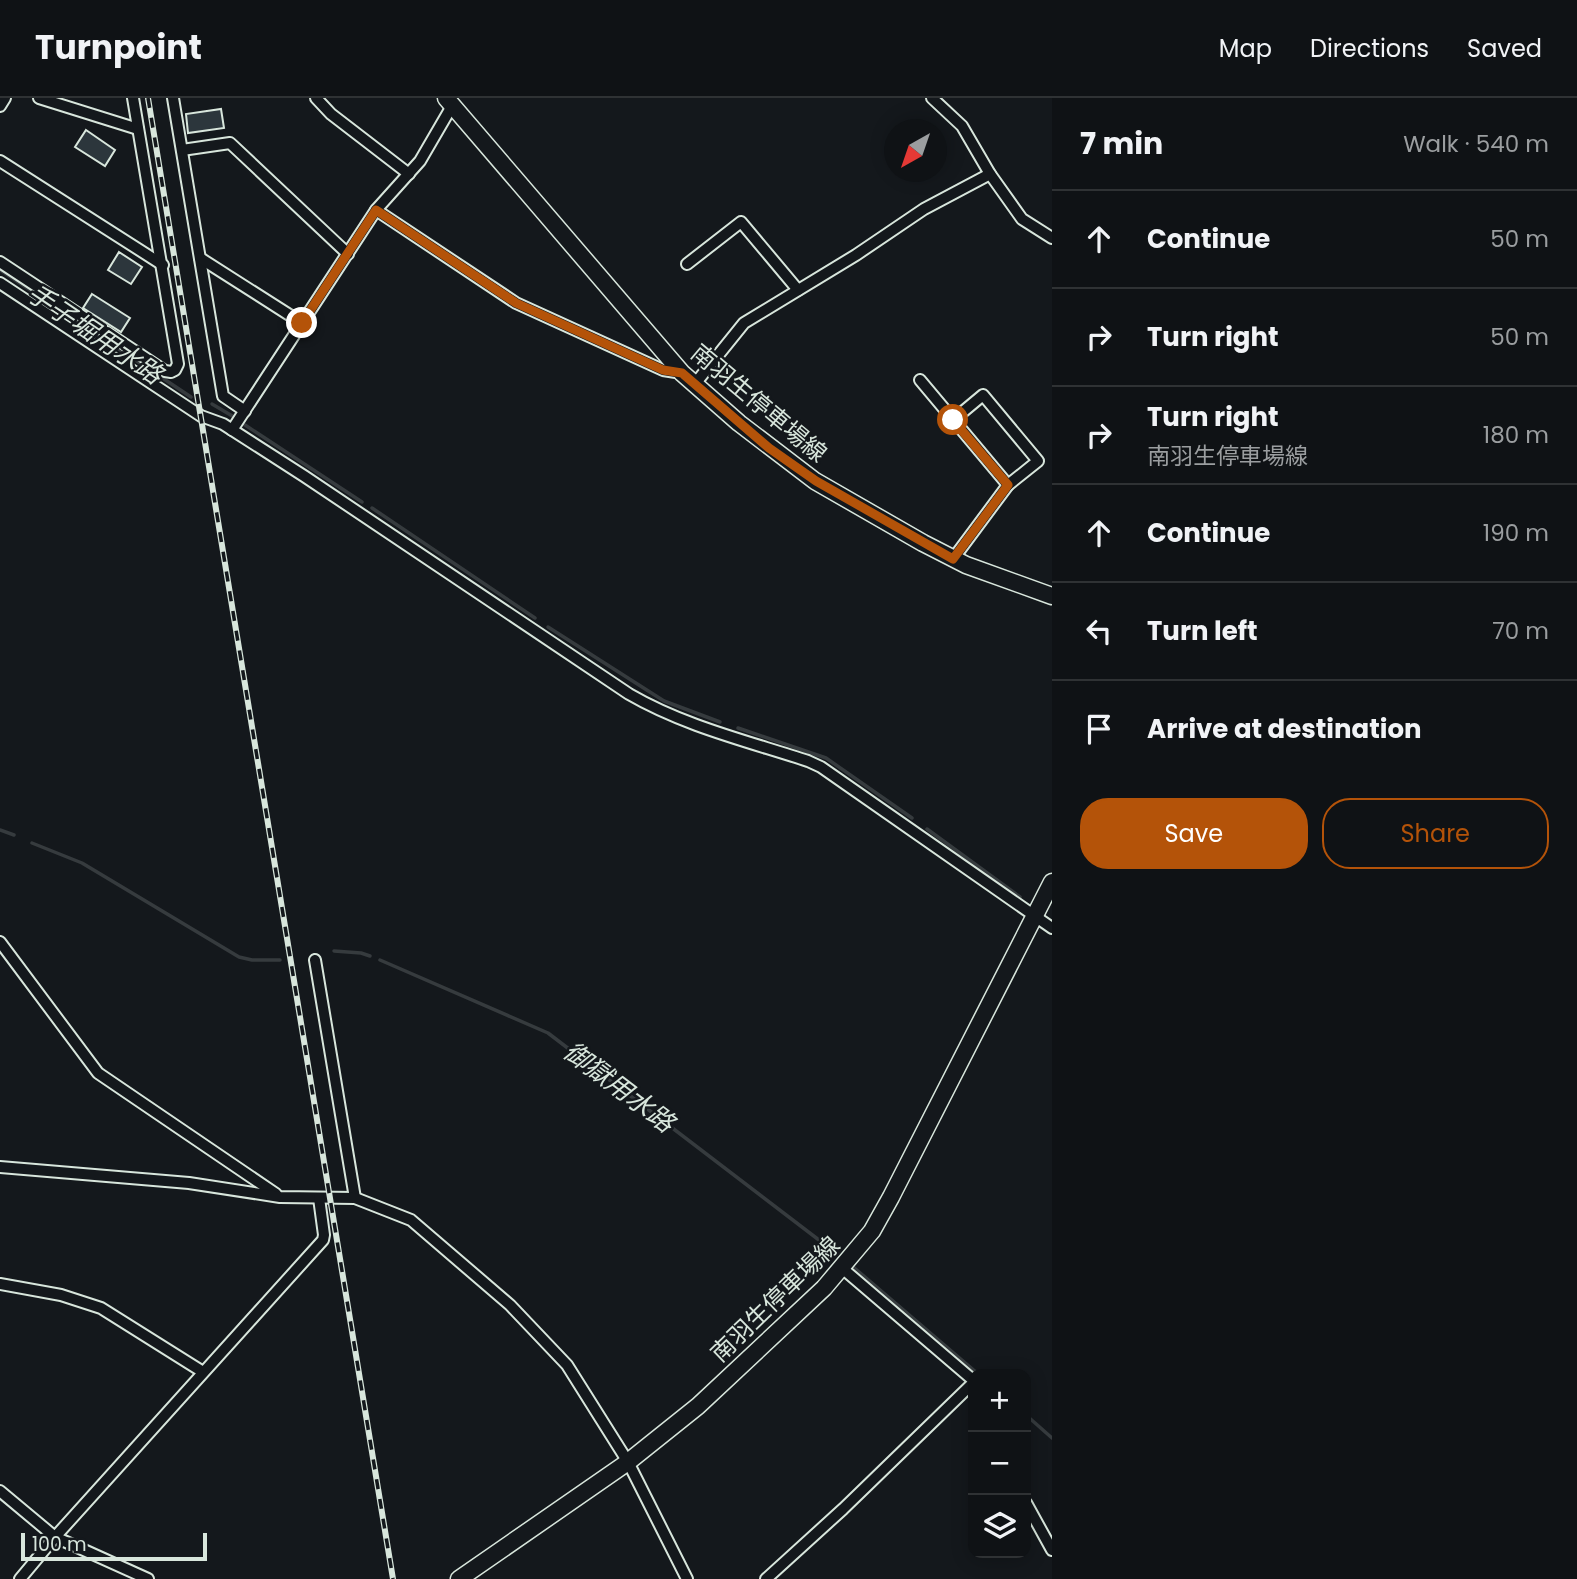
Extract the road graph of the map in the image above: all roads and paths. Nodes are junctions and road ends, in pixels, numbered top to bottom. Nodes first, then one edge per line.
1 (5, 98) edge
2 (39, 98) edge
3 (133, 98) edge
4 (173, 98) edge
5 (316, 98) edge
6 (932, 98) edge
7 (449, 102) edge
8 (0, 106) edge
9 (138, 129) junction
10 (182, 150) junction
11 (0, 161) edge
12 (409, 174) junction
13 (990, 174) junction
14 (376, 210) junction
15 (1050, 233) edge
16 (348, 254) junction
17 (200, 258) junction
18 (0, 262) edge
19 (687, 264) dead end
20 (163, 265) junction
21 (0, 282) edge
22 (798, 290) junction
23 (302, 323) junction
24 (682, 373) junction
25 (920, 380) dead end
26 (694, 385) junction
27 (245, 411) junction
28 (953, 420) junction
29 (232, 430) junction
30 (1008, 485) junction
31 (953, 559) junction
32 (1052, 596) edge
33 (1052, 882) edge
34 (1035, 915) junction
35 (1052, 928) edge
36 (0, 942) edge
37 (315, 960) dead end
38 (0, 1167) edge
39 (280, 1196) junction
40 (319, 1198) junction
41 (355, 1199) junction
42 (842, 1268) junction
43 (0, 1284) edge
44 (203, 1372) junction
45 (968, 1378) edge
46 (968, 1387) edge
47 (628, 1462) junction
48 (0, 1492) edge
49 (1031, 1512) edge
50 (55, 1537) junction
51 (1052, 1550) edge
52 (20, 1579) edge
53 (148, 1579) edge
54 (459, 1579) edge
55 (687, 1579) edge
56 (766, 1579) edge

1 - 8 street
2 - 9 street
3 - 9 street
4 - 10 street
5 - 12 street
6 - 13 street
7 - 12 street
7 - 24 main road, 南羽生停車場線
9 - 20 street
10 - 16 street
10 - 17 street
11 - 20 street
12 - 14 street
13 - 15 street
13 - 22 street
14 - 16 street
14 - 24 street
16 - 23 street
17 - 23 street
17 - 27 street
18 - 20 street
19 - 22 street
21 - 29 street
22 - 26 street
23 - 27 street
24 - 26 main road, 南羽生停車場線
25 - 28 street
26 - 31 main road, 南羽生停車場線
27 - 29 street
28 - 30 street
28 - 30 street
29 - 34 street
30 - 31 street
31 - 32 main road, 南羽生停車場線
33 - 34 main road, 南羽生停車場線
34 - 35 street
34 - 42 main road, 南羽生停車場線
36 - 39 street
37 - 41 street
38 - 39 street
39 - 40 street
40 - 41 street
40 - 44 street
41 - 47 street
42 - 45 street
42 - 47 main road, 南羽生停車場線
43 - 44 street
44 - 50 street
46 - 56 street
47 - 54 main road, 南羽生停車場線
47 - 55 street
48 - 50 street
49 - 51 street
50 - 52 street
50 - 53 street

